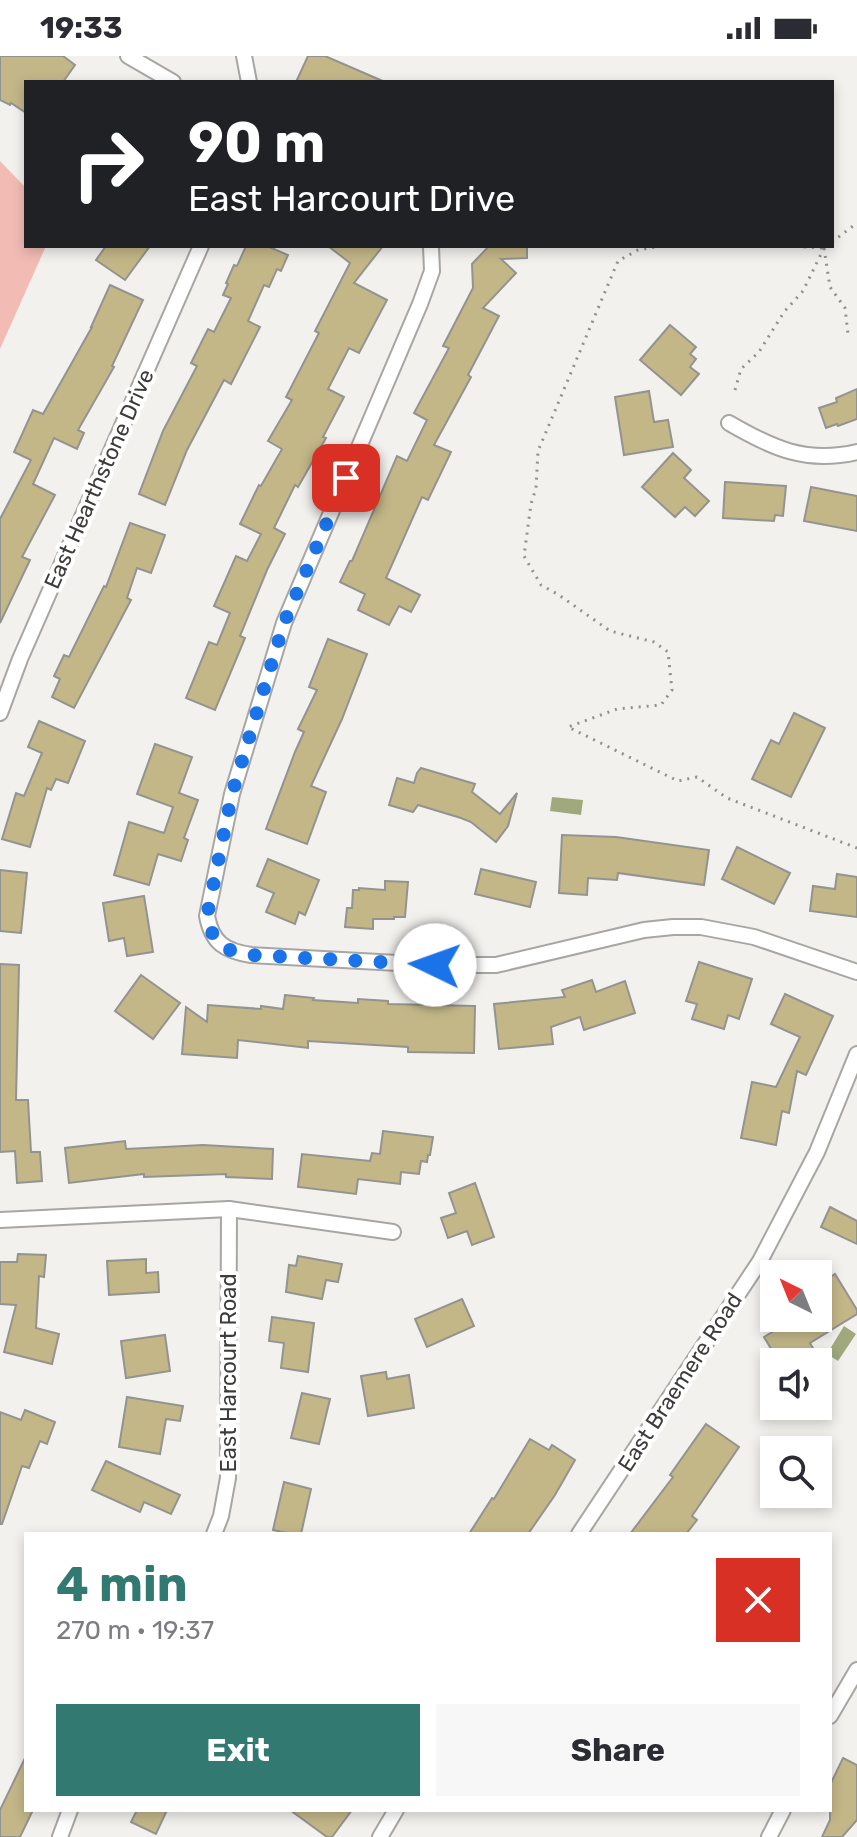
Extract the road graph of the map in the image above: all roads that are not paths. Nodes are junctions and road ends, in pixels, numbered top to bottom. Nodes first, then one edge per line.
1 (128, 56) edge
2 (244, 56) edge
3 (170, 80) edge
4 (249, 80) edge
5 (200, 248) edge
6 (431, 248) edge
7 (729, 423) dead end
8 (857, 452) edge
9 (0, 713) edge
10 (857, 972) edge
11 (857, 1054) edge
12 (229, 1209) junction
13 (0, 1220) edge
14 (393, 1232) dead end
15 (215, 1532) edge
16 (580, 1532) edge
17 (857, 1670) edge
18 (832, 1713) edge
19 (69, 1812) edge
20 (395, 1812) edge
21 (782, 1812) edge
22 (60, 1837) edge
23 (380, 1837) edge
24 (769, 1837) edge

1 - 3 street
2 - 4 street
5 - 9 street, East Hearthstone Drive
6 - 10 street
7 - 8 street
11 - 16 street, East Braemere Road
12 - 13 street
12 - 14 street
12 - 15 street, East Harcourt Road
17 - 18 street
19 - 22 street
20 - 23 street
21 - 24 street

